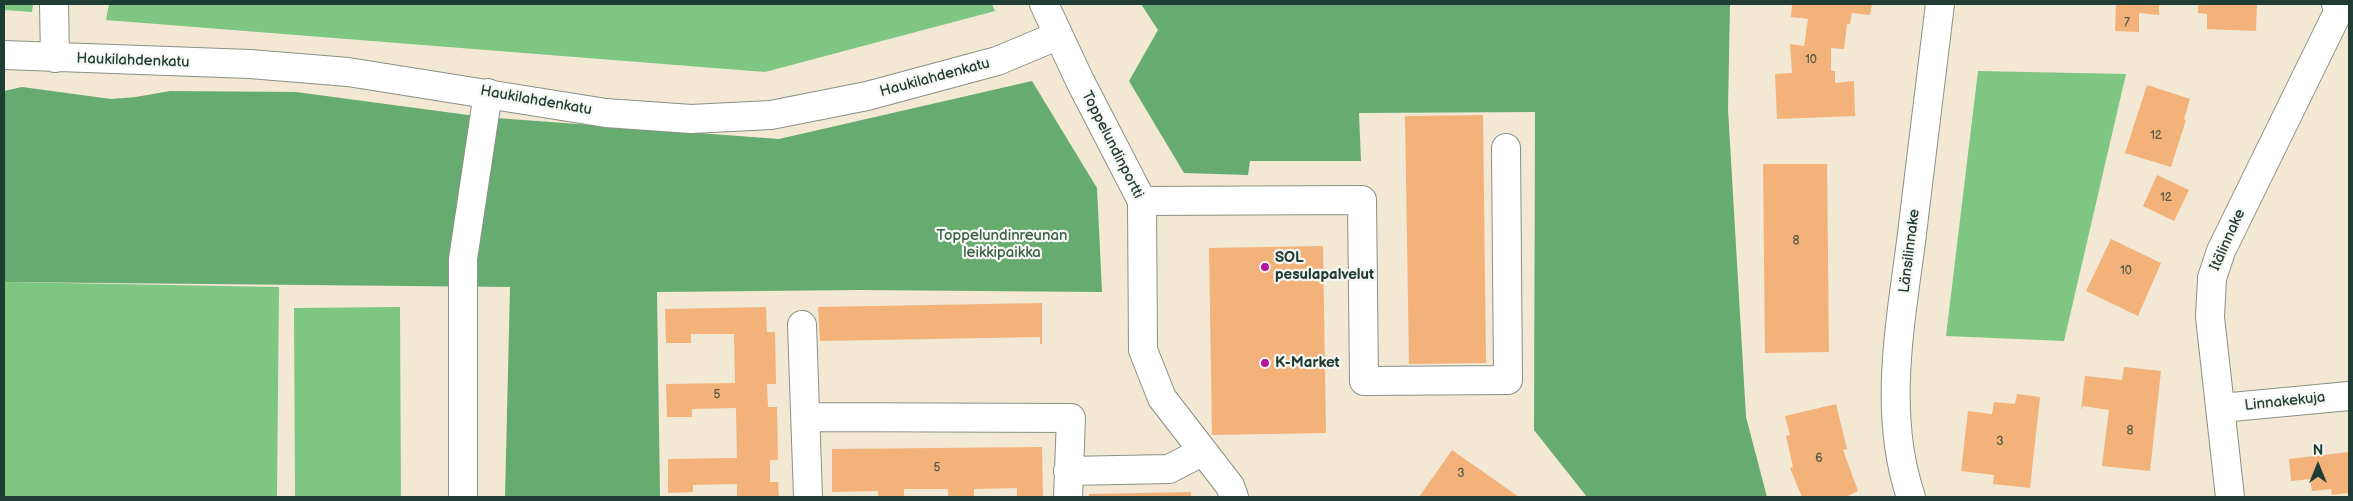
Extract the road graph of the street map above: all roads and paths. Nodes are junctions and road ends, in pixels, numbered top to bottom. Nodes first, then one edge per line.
1 (54, 4) edge
2 (1044, 4) edge
3 (1940, 4) edge
4 (2341, 9) edge
5 (1057, 36) junction
6 (4, 55) edge
7 (54, 58) junction
8 (488, 93) junction
9 (1506, 148) dead end
10 (1142, 201) junction
11 (802, 325) dead end
12 (2349, 396) edge
13 (2221, 408) junction
14 (806, 417) junction
15 (1202, 452) junction
16 (1068, 470) junction
17 (463, 497) edge
18 (808, 497) edge
19 (1068, 497) edge
20 (1234, 497) edge
21 (1911, 497) edge
22 (2230, 497) edge

1 - 7 street
2 - 5 street, Toppelundinportti
3 - 21 street, Länsilinnake
4 - 13 street, Itälinnake
5 - 8 street, Haukilahdenkatu
5 - 10 street, Toppelundinportti
6 - 7 street, Haukilahdenkatu
7 - 8 street, Haukilahdenkatu
8 - 17 street
9 - 10 street
10 - 15 street, Toppelundinportti
11 - 14 street
12 - 13 street, Linnakekuja
13 - 22 street, Itälinnake
14 - 16 street
14 - 18 street
15 - 16 street
15 - 20 street
16 - 19 street

